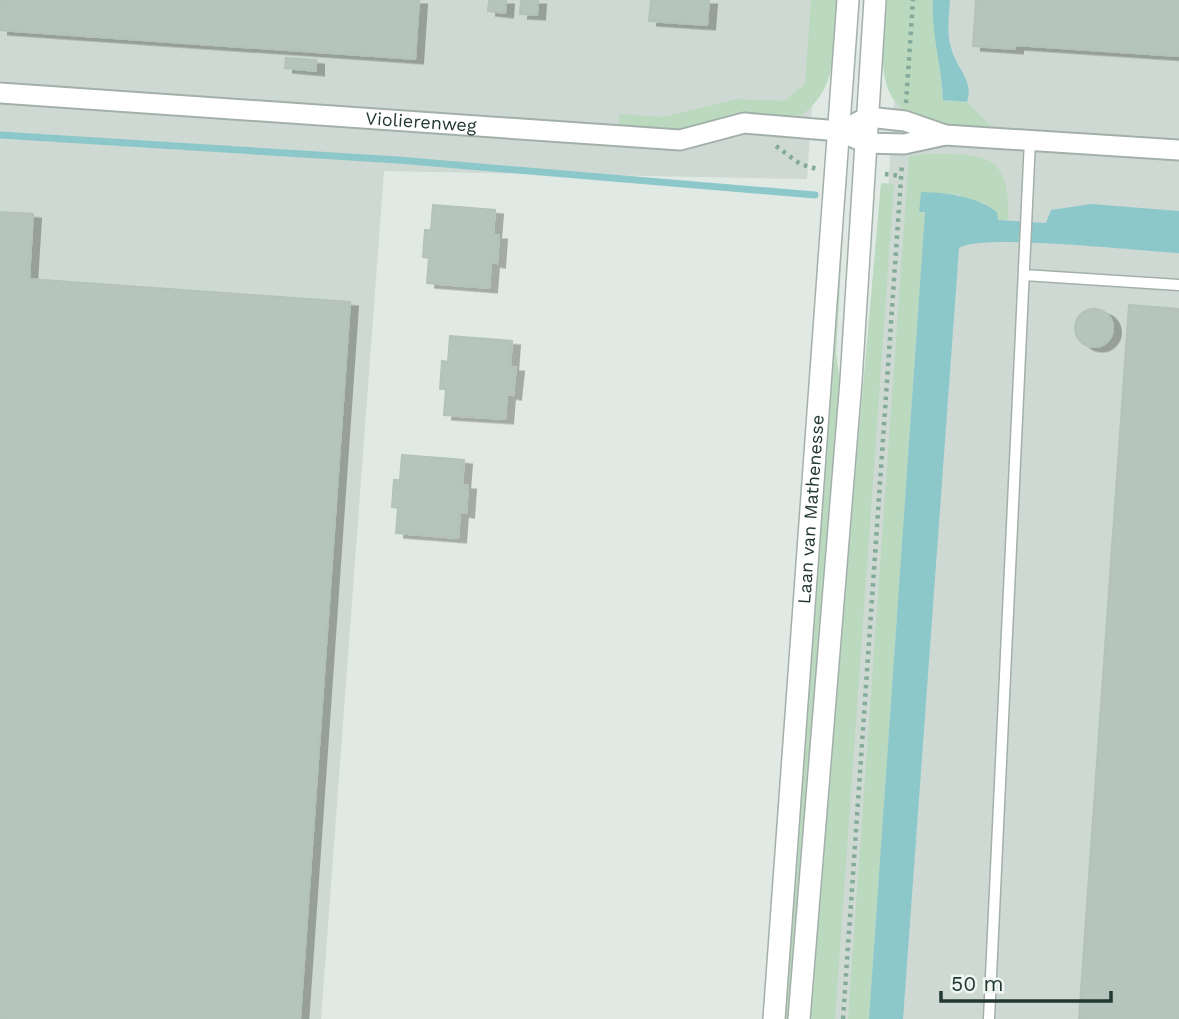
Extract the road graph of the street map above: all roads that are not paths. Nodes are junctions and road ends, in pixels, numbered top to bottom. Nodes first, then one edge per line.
1 (849, 0) edge
2 (875, 0) edge
3 (0, 93) edge
4 (868, 117) junction
5 (839, 131) junction
6 (945, 135) junction
7 (1030, 140) junction
8 (866, 143) junction
9 (1179, 150) edge
10 (1024, 275) junction
11 (1179, 285) edge
12 (774, 1019) edge
13 (799, 1019) edge
14 (989, 1019) edge

1 - 5 street, Laan van Mathenesse
2 - 4 street, Laan van Mathenesse
3 - 5 street, Violierenweg
4 - 5 street
4 - 6 street
4 - 8 street, Laan van Mathenesse
5 - 8 street
5 - 12 street, Laan van Mathenesse
6 - 7 street
6 - 8 street
7 - 9 street
7 - 10 lane
8 - 13 street, Laan van Mathenesse
10 - 11 lane
10 - 14 lane

